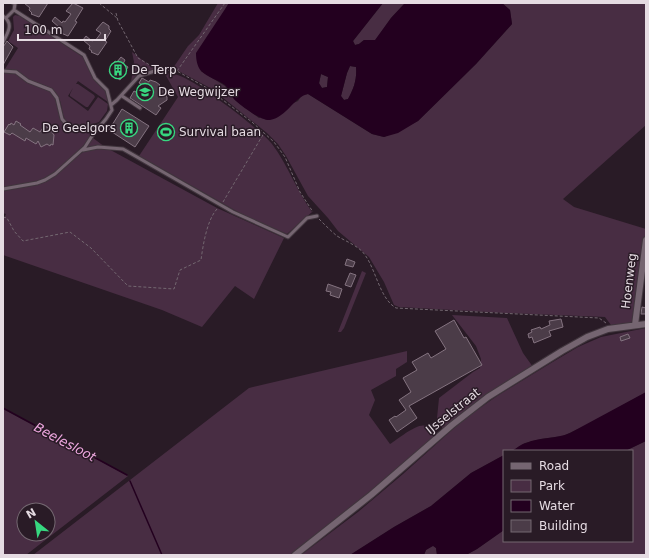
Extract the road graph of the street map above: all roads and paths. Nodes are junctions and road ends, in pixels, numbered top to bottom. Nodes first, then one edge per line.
1 (13, 3) edge
2 (99, 3) edge
3 (225, 3) edge
4 (14, 10) junction
5 (116, 13) dead end
6 (5, 17) edge
7 (117, 18) junction
8 (3, 42) edge
9 (158, 70) junction
10 (3, 71) edge
11 (177, 71) junction
12 (122, 96) junction
13 (111, 105) junction
14 (140, 108) dead end
15 (99, 126) junction
16 (264, 133) junction
17 (82, 150) junction
18 (3, 189) edge
19 (221, 205) junction
20 (316, 216) junction
21 (3, 217) edge
22 (646, 240) edge
23 (646, 324) edge
24 (635, 325) junction
25 (608, 329) junction
26 (295, 555) edge

1 - 4 lane
2 - 7 path
3 - 11 path
4 - 6 lane
4 - 13 lane
5 - 7 path
6 - 8 lane
7 - 9 path
9 - 11 path
9 - 12 lane
10 - 15 lane
11 - 16 path
12 - 13 lane
12 - 14 lane
13 - 15 lane
15 - 17 lane
16 - 19 path
16 - 20 path
17 - 18 lane
17 - 19 lane
19 - 20 lane
19 - 21 path
20 - 25 path
22 - 24 street, Hoenweg
23 - 24 street, IJsselstraat
24 - 25 street, IJsselstraat
25 - 26 street, IJsselstraat

